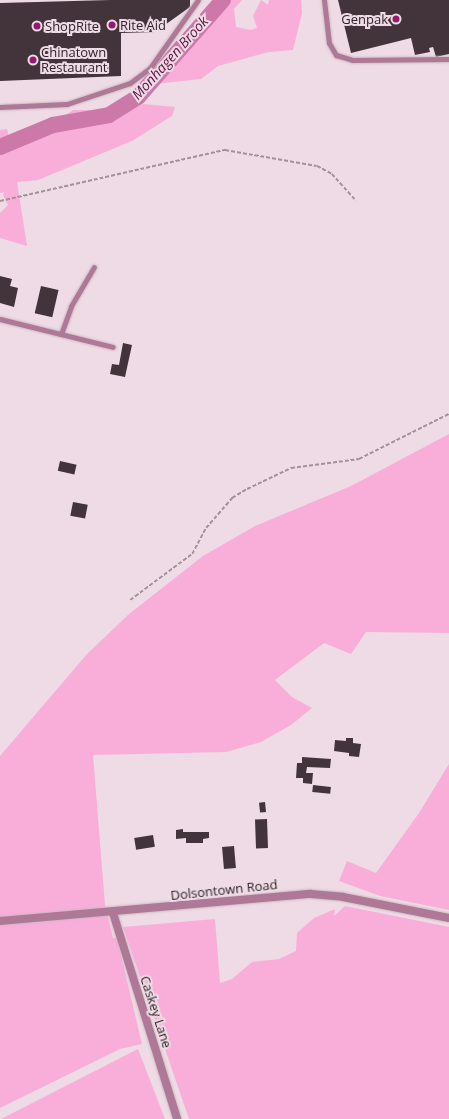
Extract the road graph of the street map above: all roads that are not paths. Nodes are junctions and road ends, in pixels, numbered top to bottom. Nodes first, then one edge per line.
1 (198, 0) edge
2 (324, 0) edge
3 (449, 59) edge
4 (0, 107) edge
5 (94, 267) dead end
6 (0, 319) edge
7 (61, 334) junction
8 (113, 347) dead end
9 (113, 913) junction
10 (449, 918) edge
11 (0, 921) edge
12 (177, 1119) edge

1 - 4 lane
2 - 3 lane
5 - 7 lane
6 - 7 lane
7 - 8 lane
9 - 10 street, Dolsontown Road
9 - 11 street, Dolsontown Road
9 - 12 street, Caskey Lane

